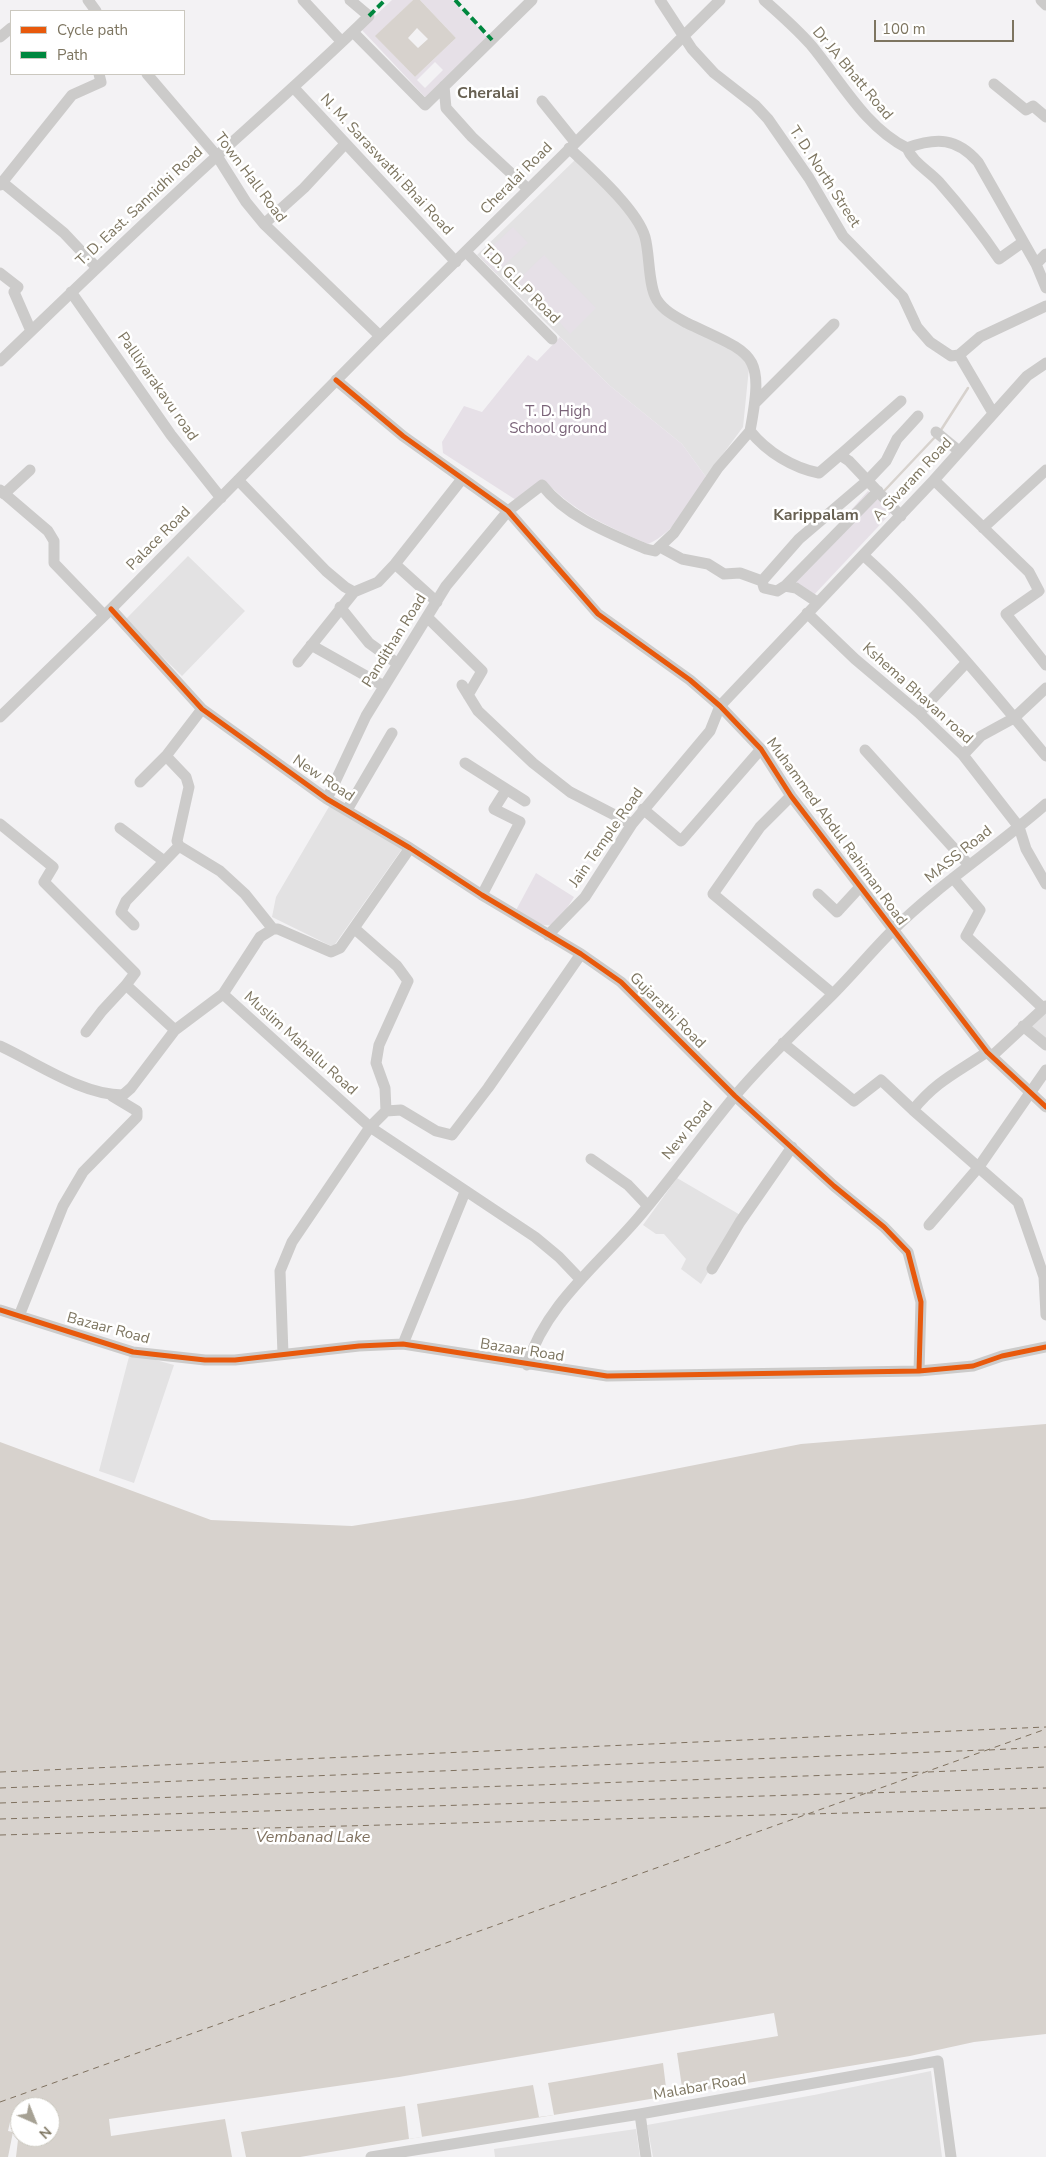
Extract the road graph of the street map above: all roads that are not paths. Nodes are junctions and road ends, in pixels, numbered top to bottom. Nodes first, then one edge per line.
1 (303, 0) edge
2 (350, 0) edge
3 (532, 0) edge
4 (660, 0) edge
5 (720, 0) edge
6 (1041, 0) edge
7 (770, 2) edge
8 (1046, 4) edge
9 (10, 29) edge
10 (353, 32) junction
11 (685, 36) junction
12 (0, 37) edge
13 (342, 42) junction
14 (99, 75) edge
15 (148, 75) edge
16 (994, 84) dead end
17 (444, 86) junction
18 (294, 88) junction
19 (542, 101) dead end
20 (1046, 117) edge
21 (345, 144) junction
22 (572, 145) junction
23 (907, 148) junction
24 (217, 156) junction
25 (1, 184) edge
26 (528, 189) junction
27 (264, 224) junction
28 (1023, 242) junction
29 (466, 252) junction
30 (1046, 254) edge
31 (456, 262) junction
32 (1036, 264) junction
33 (97, 268) junction
34 (0, 273) edge
35 (1046, 288) edge
36 (71, 292) junction
37 (1046, 306) edge
38 (834, 324) dead end
39 (31, 331) junction
40 (380, 336) junction
41 (552, 339) dead end
42 (959, 355) junction
43 (0, 361) edge
44 (1046, 363) edge
45 (336, 380) junction
46 (901, 401) dead end
47 (756, 402) junction
48 (993, 413) junction
49 (918, 416) dead end
50 (750, 431) junction
51 (938, 434) dead end
52 (959, 451) junction
53 (840, 456) junction
54 (30, 470) dead end
55 (1046, 470) edge
56 (462, 479) junction
57 (238, 480) junction
58 (934, 480) junction
59 (867, 481) junction
60 (878, 491) junction
61 (2, 492) edge
62 (221, 498) junction
63 (508, 511) junction
64 (901, 516) junction
65 (983, 528) junction
66 (660, 547) junction
67 (863, 555) junction
68 (395, 564) junction
69 (762, 581) junction
70 (785, 586) junction
71 (354, 592) junction
72 (437, 602) junction
73 (817, 602) junction
74 (340, 607) junction
75 (107, 612) junction
76 (807, 613) junction
77 (427, 617) junction
78 (311, 645) junction
79 (298, 662) dead end
80 (967, 662) junction
81 (398, 664) junction
82 (1046, 665) edge
83 (384, 686) junction
84 (1046, 688) edge
85 (720, 706) junction
86 (202, 709) junction
87 (919, 712) junction
88 (0, 717) edge
89 (1014, 718) junction
90 (392, 733) dead end
91 (762, 749) junction
92 (865, 750) dead end
93 (963, 755) junction
94 (166, 756) junction
95 (1046, 756) edge
96 (465, 763) dead end
97 (140, 782) dead end
98 (506, 790) junction
99 (791, 796) junction
100 (327, 799) junction
101 (525, 801) dead end
102 (1046, 804) edge
103 (643, 809) junction
104 (347, 810) junction
105 (0, 824) edge
106 (632, 824) junction
107 (120, 828) dead end
108 (1019, 828) junction
109 (179, 846) junction
110 (410, 848) junction
111 (164, 861) junction
112 (968, 864) junction
113 (953, 878) junction
114 (1046, 884) edge
115 (860, 887) junction
116 (818, 894) dead end
117 (482, 895) junction
118 (134, 925) dead end
119 (274, 929) junction
120 (355, 929) junction
121 (893, 931) junction
122 (548, 935) junction
123 (581, 954) junction
124 (126, 985) junction
125 (223, 994) junction
126 (832, 994) junction
127 (1045, 1007) edge
128 (1023, 1026) junction
129 (175, 1030) junction
130 (86, 1032) dead end
131 (783, 1043) junction
132 (1046, 1045) edge
133 (0, 1046) edge
134 (990, 1054) junction
135 (1046, 1070) edge
136 (1029, 1092) junction
137 (110, 1095) junction
138 (735, 1096) junction
139 (1046, 1107) edge
140 (913, 1110) junction
141 (386, 1111) junction
142 (370, 1127) junction
143 (792, 1147) junction
144 (590, 1159) dead end
145 (978, 1168) junction
146 (465, 1192) junction
147 (648, 1206) junction
148 (929, 1225) dead end
149 (712, 1268) dead end
150 (1045, 1276) edge
151 (580, 1279) junction
152 (0, 1310) edge
153 (1046, 1315) edge
154 (20, 1316) junction
155 (403, 1344) junction
156 (1046, 1348) edge
157 (283, 1354) junction
158 (527, 1364) junction
159 (919, 1371) junction
160 (640, 2114) junction
161 (371, 2157) edge
162 (646, 2157) edge
163 (951, 2157) edge

1 - 13 street
2 - 10 street, T. D. East. Sannidhi Road
3 - 17 street
4 - 11 street, T. D. North Street
5 - 11 street, Cheralai Road
6 - 8 street
7 - 23 street, Dr JA Bhatt Road
9 - 12 street
10 - 13 street, T. D. East. Sannidhi Road
10 - 17 street
11 - 22 street, Cheralai Road
11 - 42 street, T. D. North Street
13 - 18 street, T. D. East. Sannidhi Road
14 - 25 street
15 - 24 street, Town Hall Road
16 - 20 street
17 - 26 street
18 - 21 street, N. M. Saraswathi Bhai Road
18 - 24 street, T. D. East. Sannidhi Road
19 - 22 street
21 - 27 street
21 - 31 street, N. M. Saraswathi Bhai Road
22 - 26 street, Cheralai Road
22 - 47 street
23 - 28 street
23 - 28 street
24 - 27 street, Town Hall Road
24 - 33 street, T. D. East. Sannidhi Road
25 - 33 street
26 - 29 street, Cheralai Road
27 - 40 street, Town Hall Road
28 - 32 street
29 - 31 street, Cheralai Road
29 - 41 street, T.D. G.L.P Road
30 - 32 street
31 - 40 street, Cheralai Road
32 - 35 street
33 - 36 street, T. D. East. Sannidhi Road
34 - 39 street
36 - 39 street, T. D. East. Sannidhi Road
36 - 62 street, Pallliyarakavu road
37 - 42 street
38 - 47 street
39 - 43 street, T. D. East. Sannidhi Road
40 - 45 street, Cheralai Road
42 - 48 street
44 - 48 street, A Sivaram Road
45 - 56 street, Muhammed Abdul Rahiman Road
45 - 57 street, Palace Road
46 - 53 street
47 - 50 street
48 - 52 street, A Sivaram Road
49 - 59 street
50 - 53 street
50 - 66 street
51 - 52 street
52 - 58 street, A Sivaram Road
53 - 59 street
54 - 61 street
55 - 65 street
56 - 63 street, Muhammed Abdul Rahiman Road
56 - 68 street
57 - 62 street, Palace Road
57 - 71 street
58 - 64 street, A Sivaram Road
58 - 65 street
59 - 60 street
59 - 69 street
60 - 64 street
60 - 70 street
61 - 75 street, New Road
62 - 75 street, Palace Road
63 - 66 street, Pandithan Road
63 - 72 street, Pandithan Road
63 - 85 street, Muhammed Abdul Rahiman Road
64 - 67 street, A Sivaram Road
65 - 82 street
66 - 69 street
67 - 73 street, A Sivaram Road
67 - 80 street
68 - 71 street
68 - 72 street
69 - 70 street
70 - 73 street
71 - 74 street
72 - 77 street, Pandithan Road
73 - 76 street, A Sivaram Road
74 - 78 street
74 - 81 street
75 - 86 street, New Road
75 - 88 street, Palace Road
76 - 85 street, A Sivaram Road
76 - 87 street, Kshema Bhavan road
77 - 81 street, Pandithan Road
77 - 106 street
78 - 79 street
78 - 83 street
80 - 87 street
80 - 89 street
81 - 83 street, Pandithan Road
83 - 100 street, Pandithan Road
84 - 89 street
85 - 91 street, Muhammed Abdul Rahiman Road
85 - 103 street, Jain Temple Road
86 - 94 street
86 - 100 street, New Road
87 - 93 street, Kshema Bhavan road
89 - 93 street
89 - 95 street
90 - 104 street
91 - 99 street, Muhammed Abdul Rahiman Road
91 - 103 street
92 - 112 street
93 - 108 street, Kshema Bhavan road
94 - 97 street
94 - 109 street
96 - 98 street
98 - 101 street
98 - 117 street
99 - 115 street, Muhammed Abdul Rahiman Road
99 - 126 street
100 - 104 street, New Road
102 - 108 street, MASS Road
103 - 106 street, Jain Temple Road
104 - 110 street, New Road
105 - 124 street
106 - 122 street, Jain Temple Road
107 - 111 street
108 - 112 street, MASS Road
108 - 114 street, Kshema Bhavan road
109 - 111 street
109 - 119 street
110 - 117 street, New Road
110 - 120 street
111 - 118 street
112 - 113 street, MASS Road
113 - 121 street, MASS Road
113 - 127 street
115 - 116 street
115 - 121 street, Muhammed Abdul Rahiman Road
117 - 122 street, New Road
119 - 120 street
119 - 125 street
120 - 141 street
121 - 126 street, New Road
121 - 134 street, Muhammed Abdul Rahiman Road
122 - 123 street, Gujarathi Road
123 - 138 street, Gujarathi Road
123 - 141 street
124 - 129 street
124 - 130 street
125 - 129 street, Muslim Mahallu Road
125 - 142 street, Muslim Mahallu Road
126 - 131 street, New Road
127 - 128 street
128 - 132 street
128 - 134 street
129 - 137 street, Muslim Mahallu Road
131 - 138 street, New Road
131 - 140 street
133 - 137 street
134 - 136 street, Muhammed Abdul Rahiman Road
134 - 140 street
135 - 136 street
136 - 139 street, Muhammed Abdul Rahiman Road
136 - 145 street
137 - 154 street
138 - 143 street, Gujarathi Road
138 - 147 street, New Road
140 - 145 street
141 - 142 street
142 - 146 street, Muslim Mahallu Road
142 - 157 street
143 - 149 street
143 - 159 street, Gujarathi Road
144 - 147 street
145 - 148 street
145 - 150 street
146 - 151 street, Muslim Mahallu Road
146 - 155 street
147 - 151 street, New Road
150 - 153 street
151 - 158 street, New Road
152 - 154 street, Bazaar Road
154 - 157 street, Bazaar Road
155 - 157 street, Bazaar Road
155 - 158 street, Bazaar Road
156 - 159 street, Bazaar Road
158 - 159 street, Bazaar Road
160 - 161 street, Malabar Road
160 - 162 street
160 - 163 street, Malabar Road

